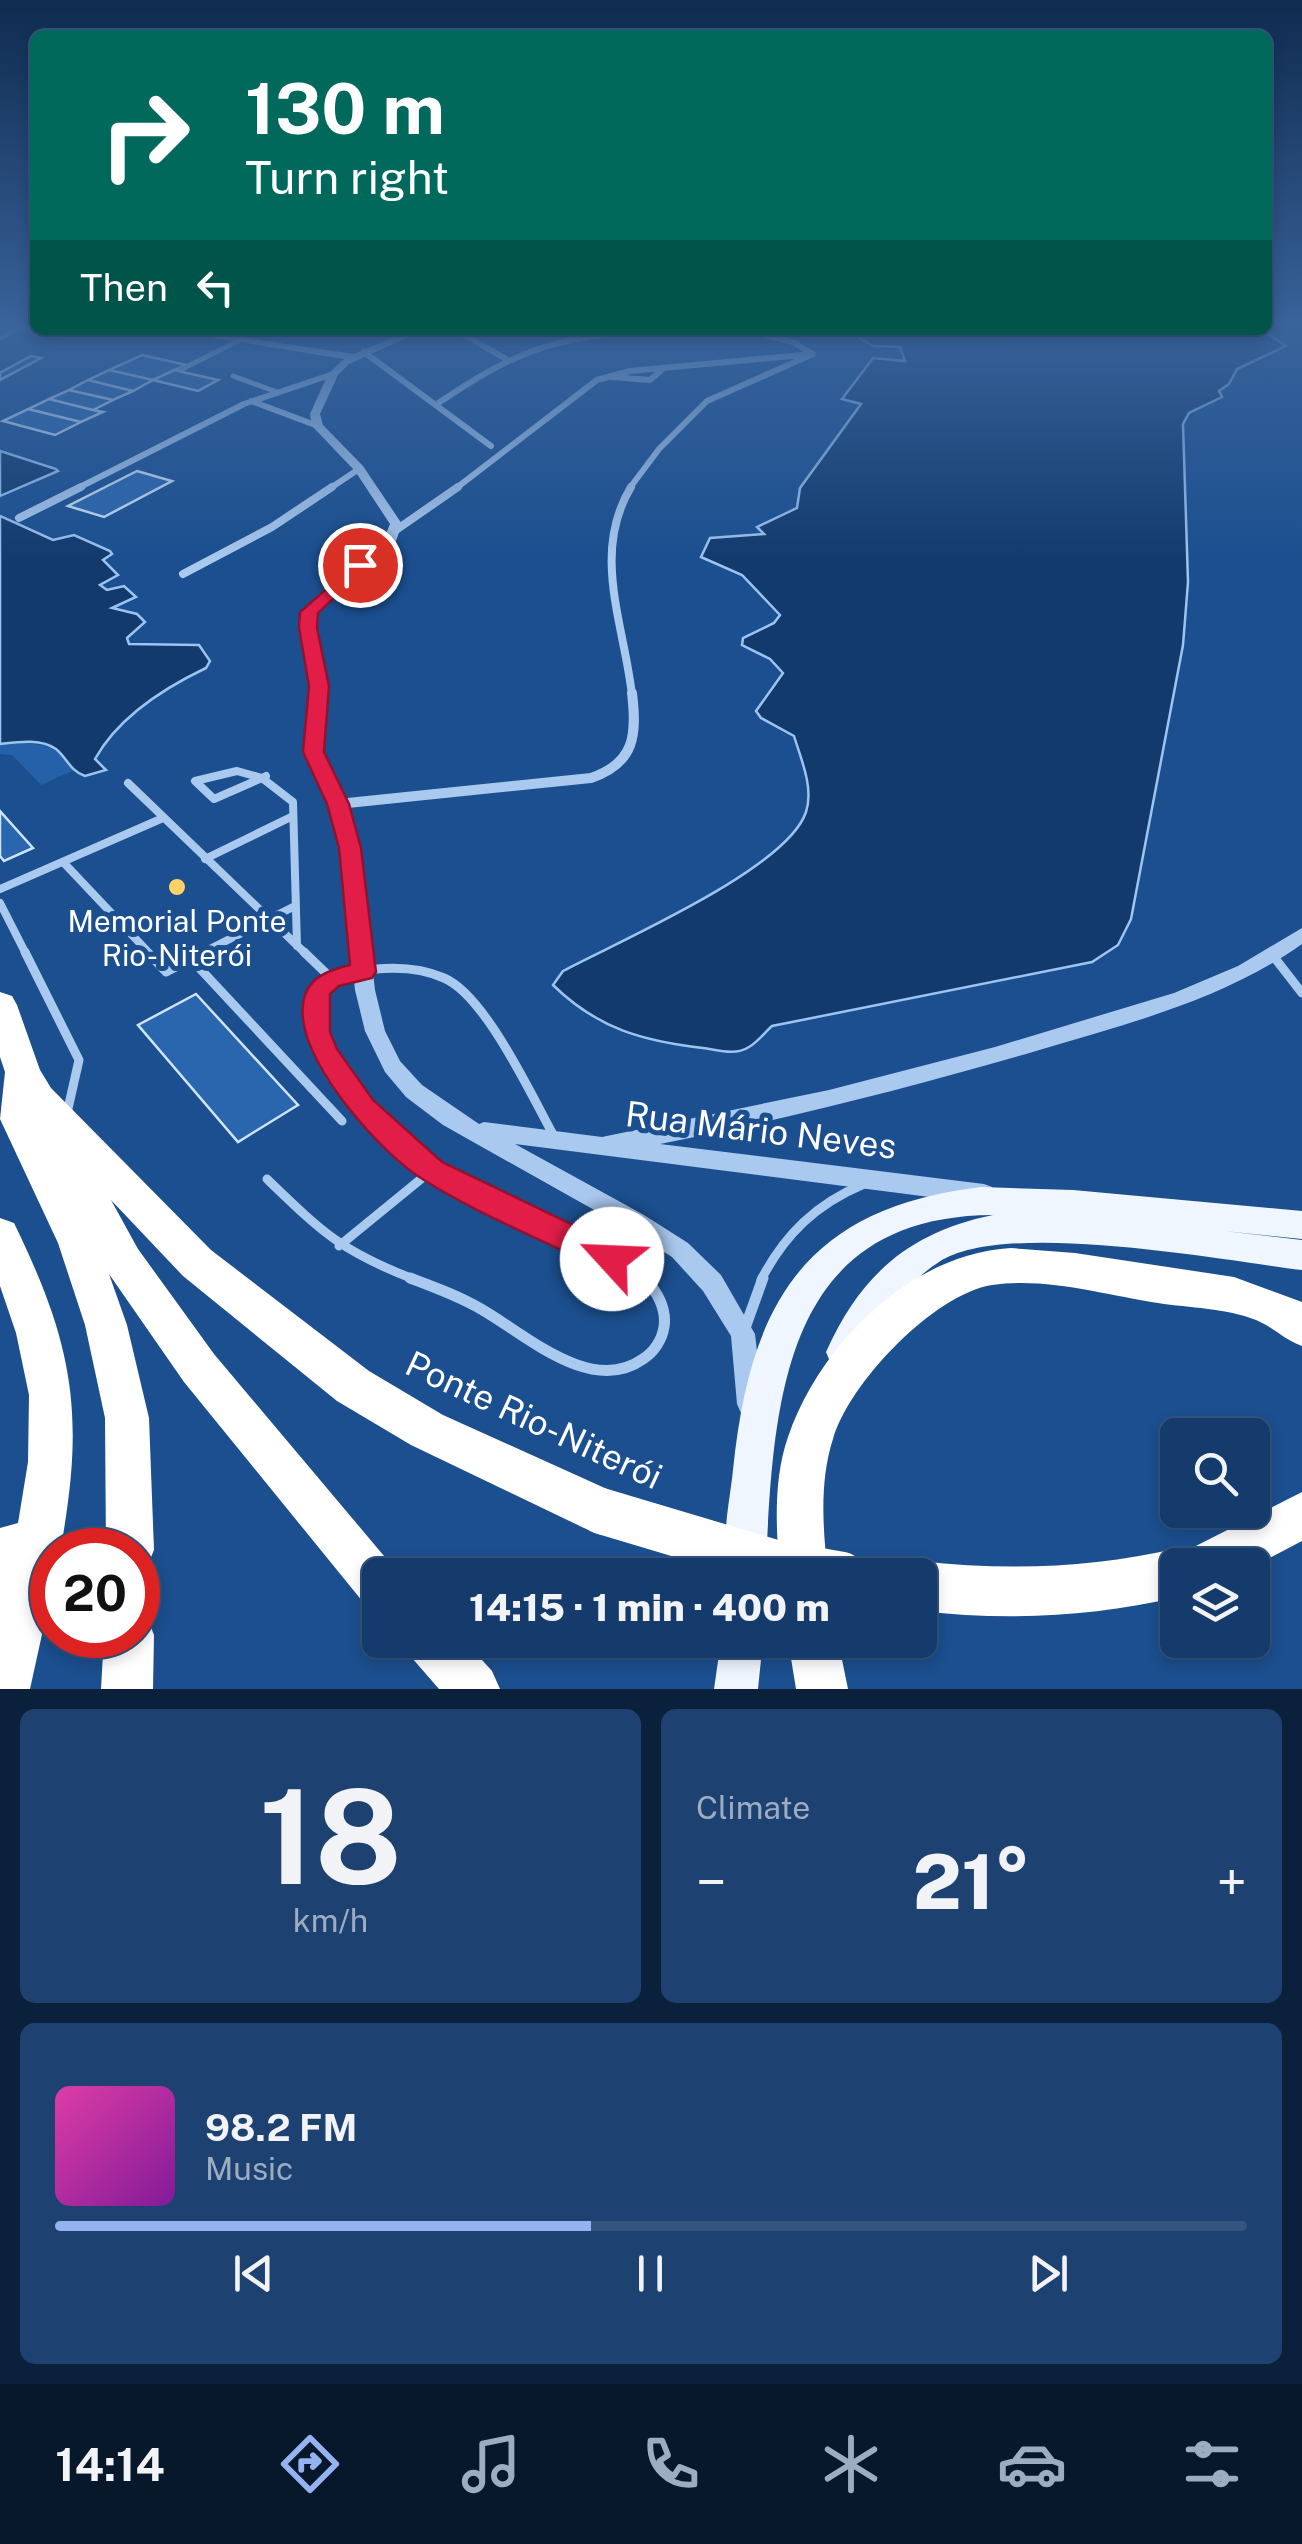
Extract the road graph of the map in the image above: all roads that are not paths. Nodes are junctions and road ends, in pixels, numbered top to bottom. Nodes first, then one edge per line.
1 (247, 403) edge
2 (256, 403) edge
3 (319, 403) edge
4 (566, 403) edge
5 (705, 403) edge
6 (437, 404) edge
7 (318, 426) junction
8 (491, 446) dead end
9 (359, 469) junction
10 (18, 518) dead end
11 (396, 530) junction
12 (182, 574) dead end
13 (266, 776) junction
14 (128, 783) dead end
15 (338, 804) junction
16 (293, 816) junction
17 (163, 818) junction
18 (206, 859) junction
19 (64, 863) junction
20 (0, 889) edge
21 (0, 903) edge
22 (295, 906) junction
23 (269, 920) junction
24 (1302, 935) edge
25 (296, 946) junction
26 (1274, 957) junction
27 (190, 959) junction
28 (364, 972) junction
29 (331, 978) junction
30 (1302, 993) edge
31 (0, 1004) edge
32 (42, 1098) junction
33 (342, 1121) dead end
34 (473, 1130) junction
35 (557, 1140) junction
36 (605, 1145) junction
37 (432, 1170) junction
38 (267, 1179) dead end
39 (873, 1181) junction
40 (1040, 1200) junction
41 (1302, 1225) edge
42 (0, 1235) edge
43 (338, 1246) junction
44 (1302, 1255) edge
45 (1284, 1305) edge
46 (1302, 1328) edge
47 (743, 1334) junction
48 (43, 1356) junction
49 (824, 1404) junction
50 (752, 1452) junction
51 (1297, 1518) edge
52 (130, 1528) edge
53 (1238, 1548) edge
54 (747, 1558) edge
55 (758, 1558) edge
56 (804, 1558) edge
57 (362, 1563) edge
58 (1160, 1577) edge
59 (938, 1589) edge
60 (0, 1601) edge
61 (129, 1658) edge
62 (446, 1658) edge
63 (740, 1658) edge
64 (816, 1658) edge
65 (4, 1689) edge
66 (128, 1689) edge
67 (474, 1689) edge
68 (736, 1689) edge
69 (822, 1689) edge

1 - 10 street
2 - 7 street
3 - 7 street
4 - 11 street
5 - 15 street
6 - 8 street
7 - 9 street
9 - 11 street
9 - 12 street
11 - 15 street, Rua Mário Neves
13 - 13 lane
13 - 16 lane
14 - 17 lane
15 - 28 street, Rua Mário Neves
16 - 18 lane
16 - 22 lane
17 - 18 lane
17 - 19 lane
18 - 23 lane
19 - 20 lane
19 - 27 lane
21 - 32 lane
22 - 23 lane
22 - 25 lane
23 - 25 lane
23 - 27 lane
24 - 26 street
25 - 29 lane
26 - 30 lane
26 - 36 street
27 - 33 lane
28 - 29 lane
28 - 34 street, Rua Mário Neves
28 - 35 lane
29 - 37 lane
31 - 32 highway, Ponte Rio-Niterói
32 - 52 highway
32 - 55 highway, Ponte Rio-Niterói, bridge
32 - 57 highway
34 - 35 street, Rua Mário Neves
34 - 47 street, Rua Mário Neves
35 - 36 street, Rua Mário Neves
36 - 39 street, Rua Mário Neves
37 - 43 lane
37 - 43 lane
38 - 43 lane
39 - 40 street, Rua Mário Neves
39 - 47 lane
40 - 41 main road
40 - 50 main road
42 - 48 highway
44 - 49 main road
45 - 46 highway
45 - 49 highway
47 - 50 street, Rua Mário Neves
48 - 60 highway
48 - 65 highway
49 - 56 highway
50 - 54 main road
51 - 53 highway
58 - 59 highway
61 - 66 highway
62 - 67 highway
63 - 68 main road
64 - 69 highway

